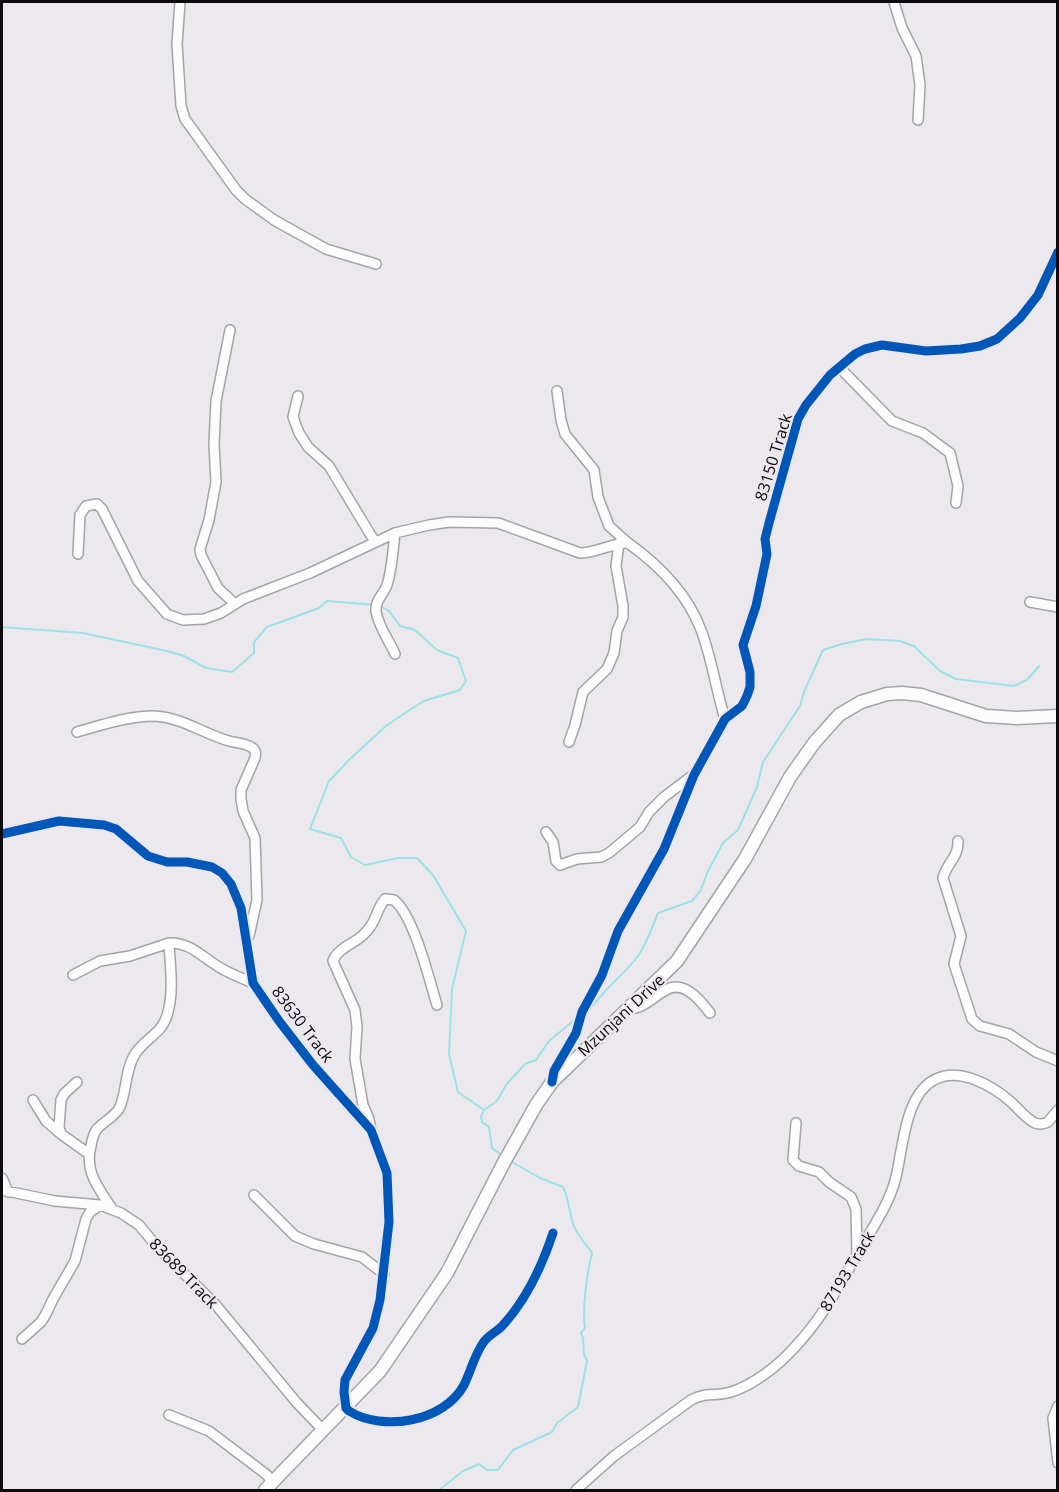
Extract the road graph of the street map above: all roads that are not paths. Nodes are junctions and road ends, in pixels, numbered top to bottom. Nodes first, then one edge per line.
1 (180, 2) edge
2 (894, 2) edge
3 (918, 120) dead end
4 (1058, 252) edge
5 (376, 264) dead end
6 (230, 330) dead end
7 (839, 367) junction
8 (557, 391) dead end
9 (298, 396) dead end
10 (956, 503) dead end
11 (394, 533) junction
12 (375, 542) junction
13 (623, 543) junction
14 (78, 554) dead end
15 (1030, 602) dead end
16 (235, 604) junction
17 (1058, 607) edge
18 (395, 654) dead end
19 (1058, 716) edge
20 (725, 719) junction
21 (77, 732) dead end
22 (568, 742) dead end
23 (694, 775) junction
24 (546, 832) dead end
25 (2, 834) edge
26 (958, 841) dead end
27 (247, 941) junction
28 (169, 943) junction
29 (74, 975) dead end
30 (254, 983) junction
31 (437, 1005) dead end
32 (631, 1006) junction
33 (710, 1013) dead end
34 (1058, 1061) edge
35 (77, 1082) dead end
36 (552, 1082) junction
37 (33, 1100) dead end
38 (1058, 1110) edge
39 (796, 1123) dead end
40 (370, 1130) junction
41 (61, 1134) junction
42 (89, 1154) junction
43 (2, 1178) edge
44 (5, 1191) edge
45 (254, 1195) dead end
46 (100, 1205) junction
47 (111, 1209) junction
48 (553, 1233) dead end
49 (857, 1254) junction
50 (384, 1274) junction
51 (22, 1339) dead end
52 (1058, 1406) edge
53 (346, 1408) junction
54 (170, 1414) dead end
55 (323, 1430) junction
56 (1058, 1462) edge
57 (268, 1486) edge
58 (576, 1491) edge

1 - 5 street
2 - 3 street
4 - 7 street, 83150 Track
6 - 16 street
7 - 10 street
7 - 20 street, 83150 Track
8 - 13 street
9 - 12 street
11 - 12 street
11 - 13 street
11 - 18 street
12 - 16 street
13 - 20 street
13 - 22 street
14 - 16 street
15 - 17 street
19 - 32 main road, Mzunjani Drive
20 - 23 street, 83150 Track
21 - 27 street
23 - 24 street
23 - 36 street, 83150 Track
25 - 27 street, 83630 Track
26 - 34 street
27 - 30 street, 83630 Track
28 - 29 street
28 - 30 street
28 - 42 street
30 - 40 street, 83630 Track
31 - 40 street
32 - 33 street
32 - 36 main road, Mzunjani Drive
35 - 41 street
36 - 53 main road, Mzunjani Drive
37 - 41 street
38 - 49 street, 87193 Track
39 - 49 street
40 - 50 street, 83630 Track
41 - 42 street
42 - 47 street
43 - 44 street
44 - 46 street, 83689 Track
45 - 50 street
46 - 47 street, 83689 Track
46 - 51 street
47 - 55 street, 83689 Track
48 - 53 street
49 - 58 street, 87193 Track
50 - 53 street, 83630 Track
52 - 56 street
53 - 55 main road, Mzunjani Drive
54 - 57 street
55 - 57 main road, Mzunjani Drive

